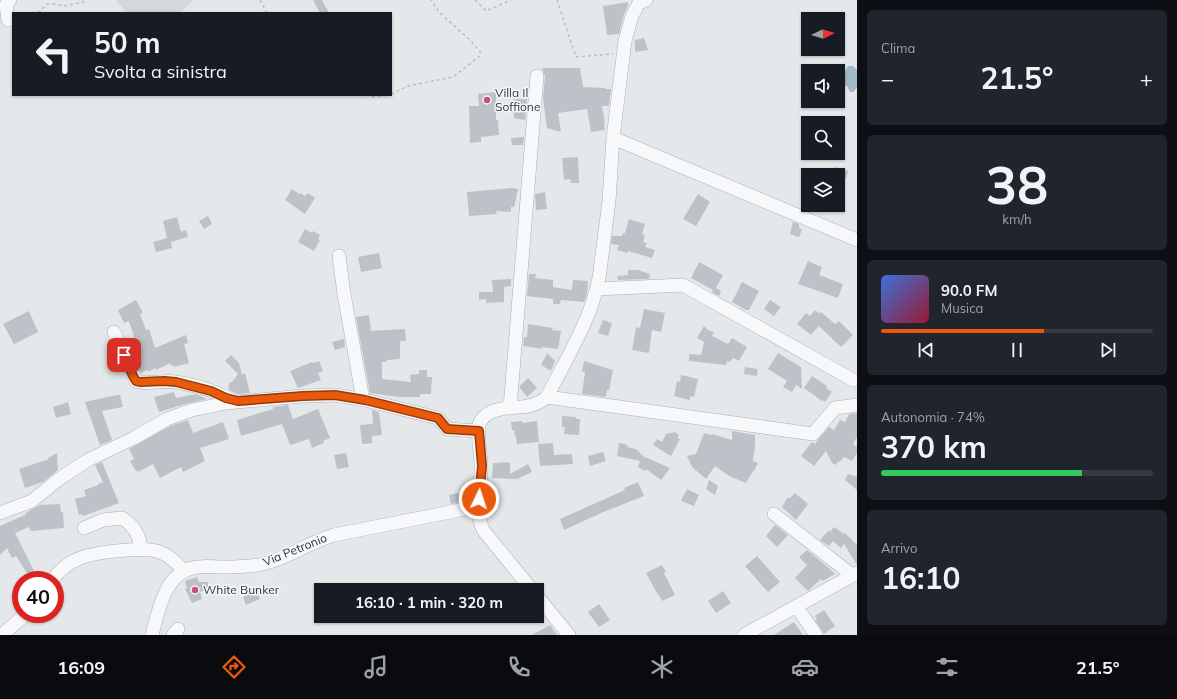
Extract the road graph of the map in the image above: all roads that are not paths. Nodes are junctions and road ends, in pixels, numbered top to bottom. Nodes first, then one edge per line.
1 (10, 0) edge
2 (646, 0) edge
3 (7, 21) edge
4 (537, 76) dead end
5 (613, 138) junction
6 (857, 240) edge
7 (338, 256) dead end
8 (597, 289) junction
9 (114, 332) dead end
10 (853, 380) dead end
11 (547, 397) junction
12 (362, 400) junction
13 (238, 401) junction
14 (857, 405) edge
15 (510, 408) junction
16 (479, 431) junction
17 (478, 507) junction
18 (0, 513) edge
19 (774, 514) dead end
20 (84, 528) dead end
21 (141, 549) junction
22 (61, 571) edge
23 (184, 571) junction
24 (855, 574) edge
25 (526, 583) edge
26 (544, 605) edge
27 (796, 606) junction
28 (16, 623) edge
29 (2, 635) edge
30 (152, 635) edge
31 (569, 635) edge
32 (744, 635) edge
33 (816, 635) edge

1 - 3 street
2 - 5 street
4 - 15 street
5 - 6 street
5 - 8 street
7 - 12 street
8 - 10 street
8 - 11 street
9 - 13 street
11 - 14 street
11 - 15 street
12 - 13 street
12 - 16 street
13 - 18 street
15 - 16 street
16 - 17 street
17 - 23 street, Via Petronio
17 - 25 street
19 - 24 street
20 - 21 street
21 - 22 street
21 - 23 street
23 - 30 street
24 - 27 street
26 - 31 street
27 - 32 street
27 - 33 street
28 - 29 street

